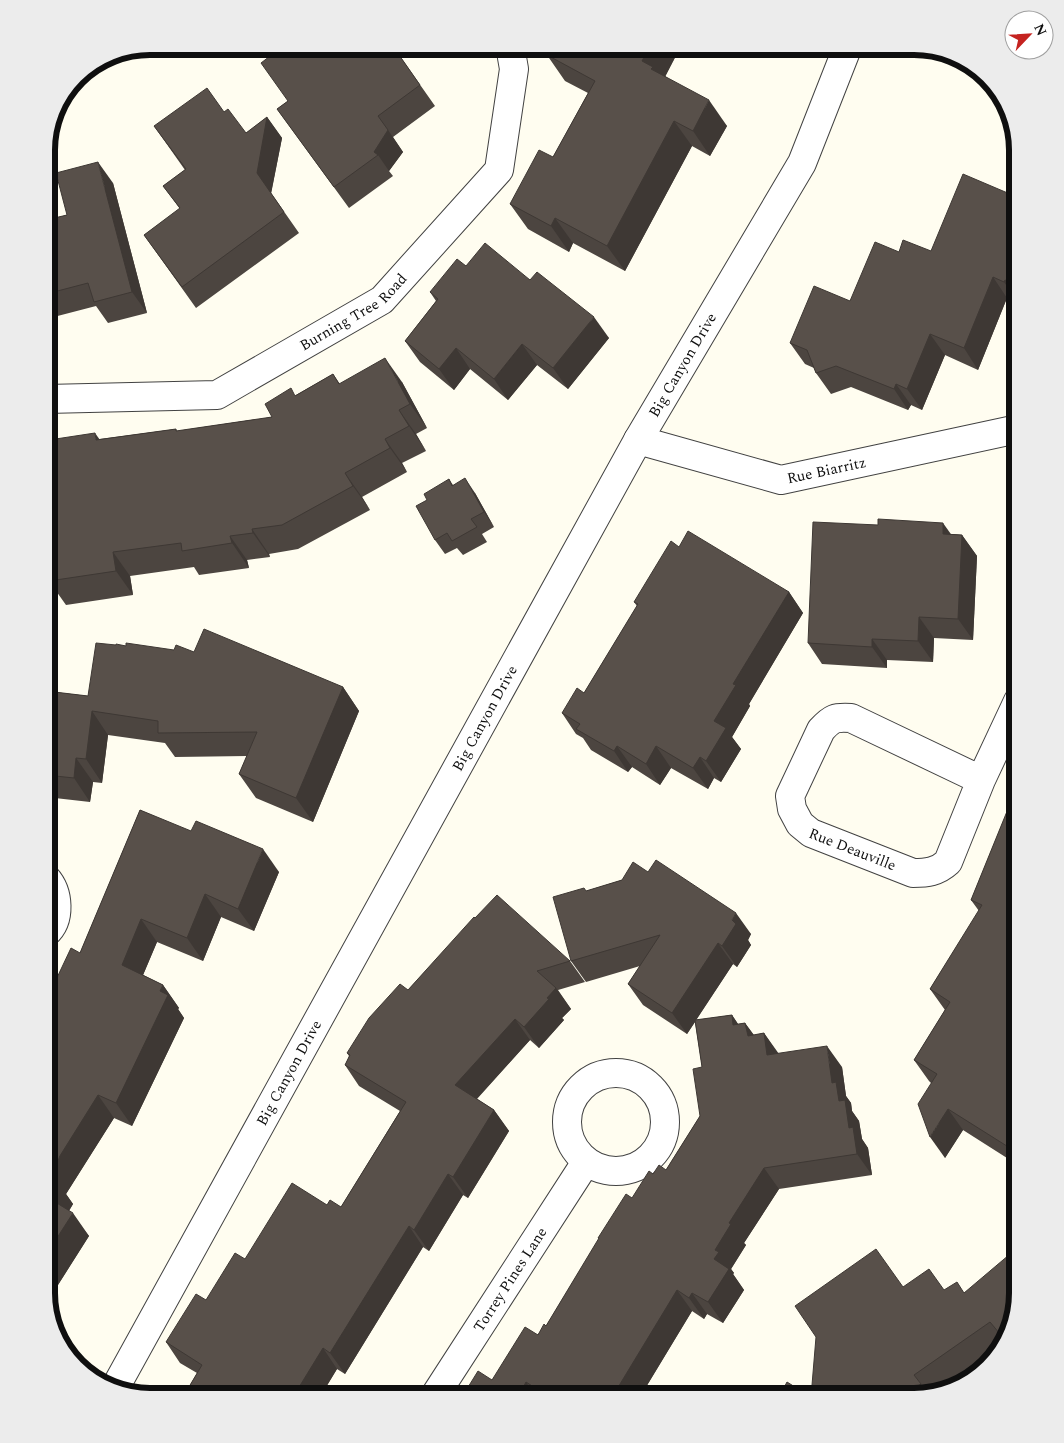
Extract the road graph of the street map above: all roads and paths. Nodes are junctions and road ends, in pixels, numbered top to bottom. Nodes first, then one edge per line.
1 (512, 55) edge
2 (844, 55) edge
3 (55, 399) edge
4 (1009, 431) edge
5 (638, 440) junction
6 (1009, 720) edge
7 (981, 780) junction
8 (55, 896) edge
9 (55, 917) edge
10 (586, 1162) dead end
11 (119, 1383) edge
12 (440, 1388) edge

1 - 3 street, Burning Tree Road
2 - 5 street, Big Canyon Drive
4 - 5 street, Rue Biarritz
5 - 11 street, Big Canyon Drive
6 - 7 street, Rue Deauville
7 - 7 street, Rue Deauville
8 - 9 street
10 - 12 street, Torrey Pines Lane

